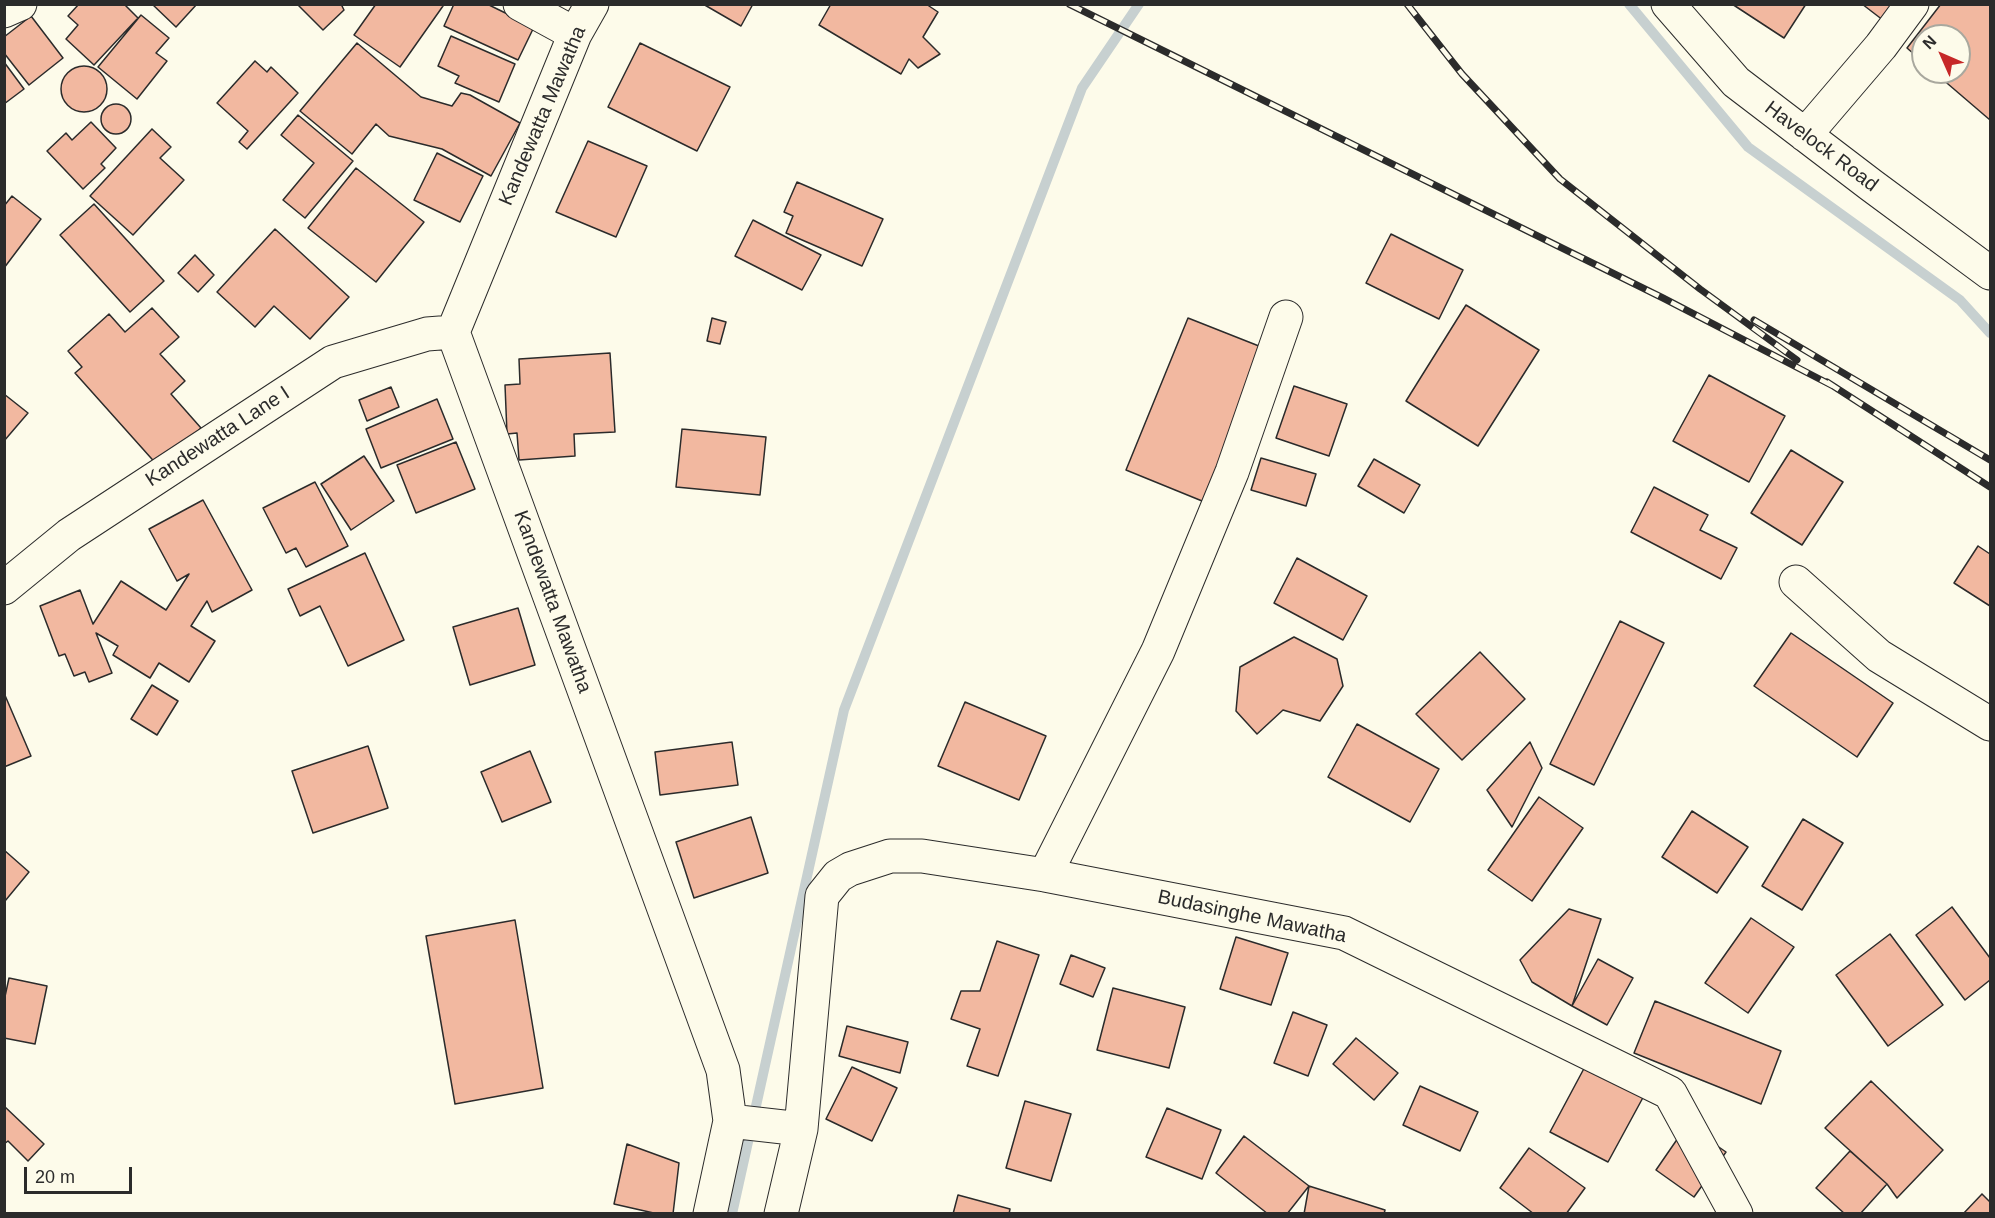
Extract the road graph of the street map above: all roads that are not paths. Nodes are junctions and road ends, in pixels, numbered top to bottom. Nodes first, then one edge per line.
1 (20, 4) edge
2 (520, 4) edge
3 (592, 4) edge
4 (1668, 4) edge
5 (1912, 4) edge
6 (4, 11) edge
7 (575, 34) junction
8 (1804, 135) junction
9 (1990, 269) edge
10 (1286, 317) dead end
11 (453, 332) junction
12 (1796, 582) dead end
13 (4, 588) edge
14 (1990, 724) edge
15 (1045, 875) junction
16 (729, 1121) junction
17 (801, 1129) junction
18 (710, 1214) edge
19 (781, 1214) edge
20 (1736, 1214) edge

1 - 6 street
2 - 7 street
3 - 7 street, Kandewatta Mawatha
4 - 8 street, Havelock Road
5 - 8 street
7 - 11 street, Kandewatta Mawatha
8 - 9 street, Havelock Road
10 - 15 street
11 - 13 street, Kandewatta Lane I
11 - 16 street, Kandewatta Mawatha
12 - 14 street
15 - 17 street, Budasinghe Mawatha
15 - 20 street, Budasinghe Mawatha
16 - 17 street
16 - 18 street, Kandewatta Mawatha
17 - 19 street

